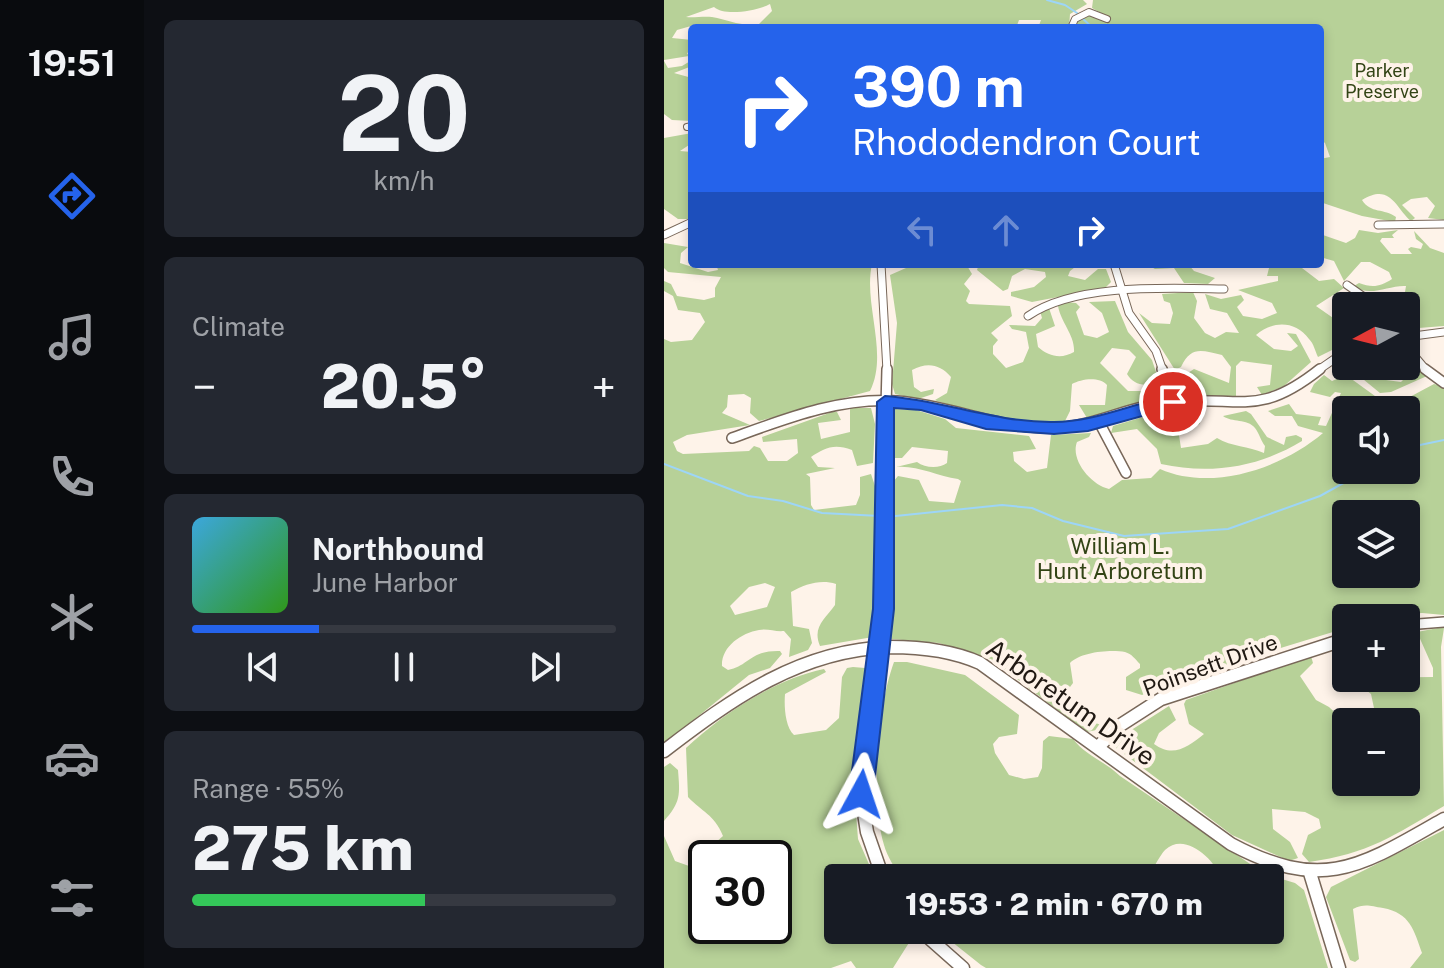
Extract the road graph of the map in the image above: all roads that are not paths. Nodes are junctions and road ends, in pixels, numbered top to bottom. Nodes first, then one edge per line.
1 (1107, 19) dead end
2 (1073, 24) edge
3 (688, 224) edge
4 (1444, 224) edge
5 (1378, 225) dead end
6 (664, 235) edge
7 (881, 268) edge
8 (1115, 268) edge
9 (1347, 285) dead end
10 (1224, 289) dead end
11 (1357, 292) edge
12 (1123, 293) junction
13 (1028, 316) dead end
14 (1444, 332) edge
15 (1420, 335) edge
16 (1332, 359) edge
17 (1420, 363) edge
18 (1444, 383) edge
19 (885, 402) junction
20 (1173, 402) junction
21 (1099, 422) junction
22 (732, 438) dead end
23 (1126, 473) dead end
24 (1444, 622) edge
25 (1420, 624) edge
26 (1332, 644) edge
27 (879, 646) junction
28 (1098, 747) junction
29 (664, 751) edge
30 (1444, 819) edge
31 (878, 864) edge
32 (1310, 873) junction
33 (936, 944) edge
34 (963, 968) edge
35 (1339, 968) edge

1 - 2 street
3 - 6 street
4 - 5 street
7 - 19 street
8 - 12 street
9 - 11 street
10 - 12 street
12 - 13 street
12 - 20 street
14 - 15 street
16 - 20 street
17 - 18 street
19 - 21 street
19 - 22 street
19 - 27 street
20 - 21 street
21 - 23 street
24 - 25 street
26 - 28 street, Poinsett Drive
27 - 28 street, Arboretum Drive
27 - 29 street, Arboretum Drive
27 - 31 street
28 - 32 street, Arboretum Drive
30 - 32 street, Arboretum Drive
32 - 35 street
33 - 34 street

